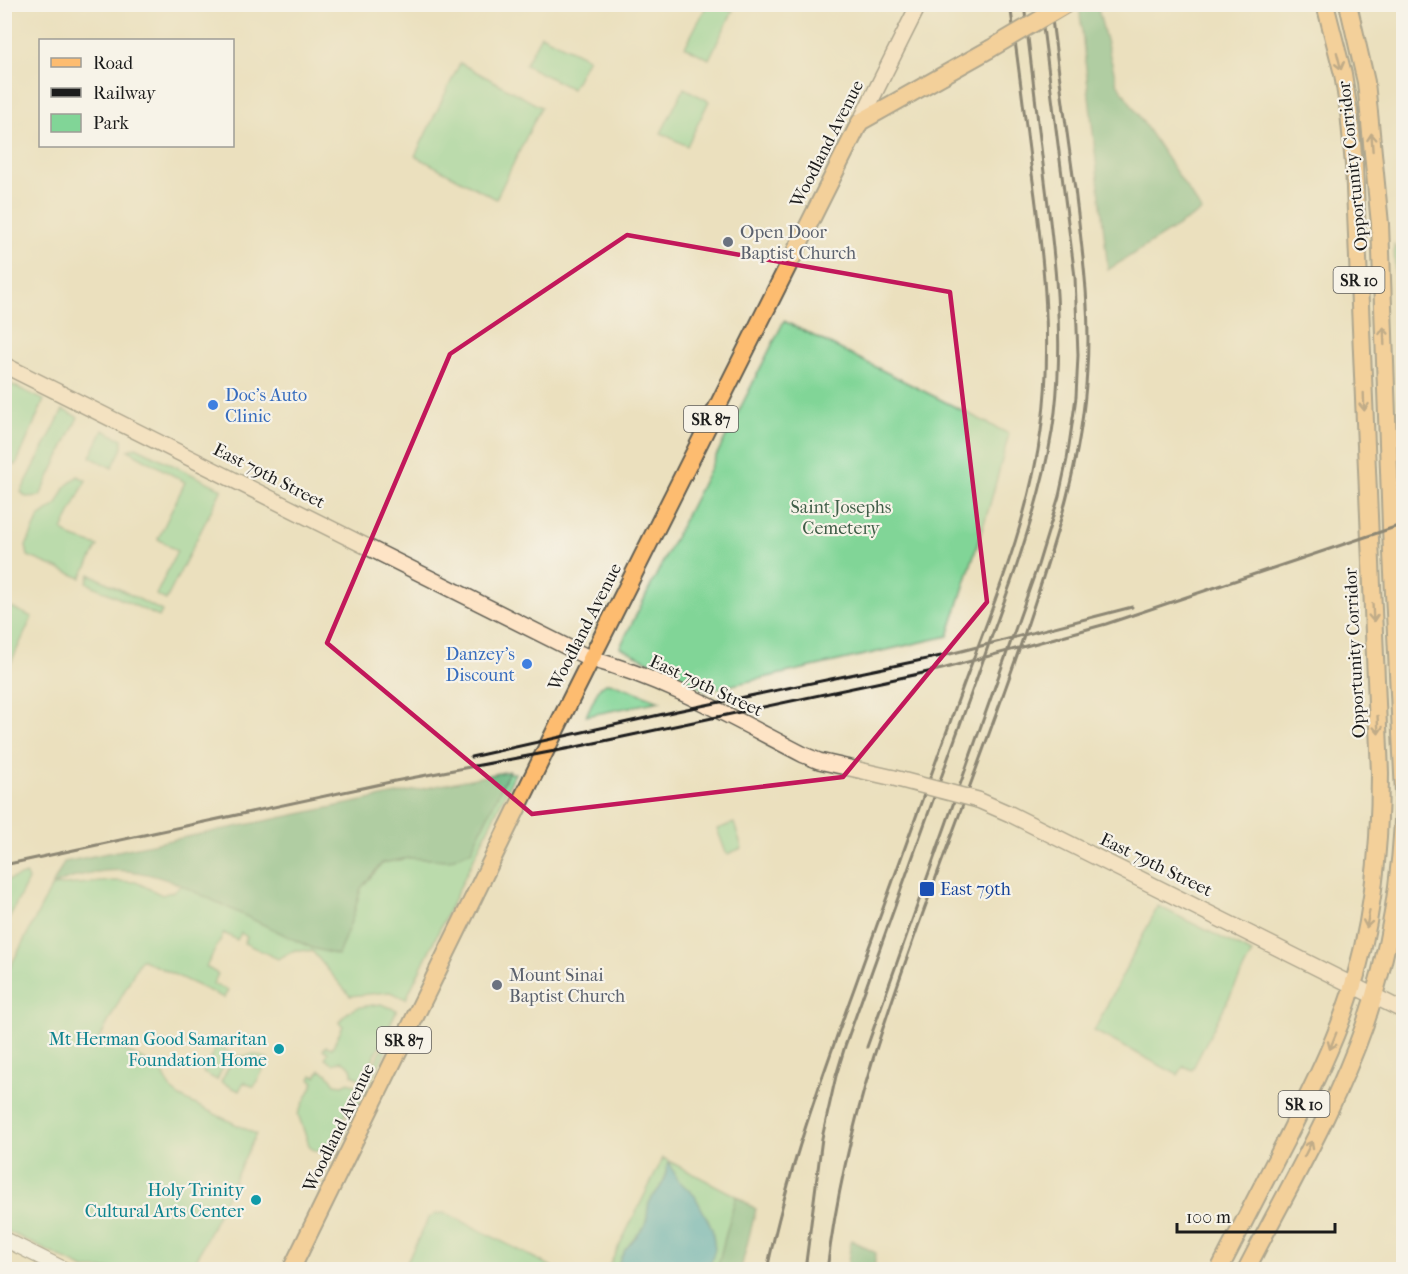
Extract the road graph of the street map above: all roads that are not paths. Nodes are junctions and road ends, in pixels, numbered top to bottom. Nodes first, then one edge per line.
1 (919, 4) edge
2 (1066, 4) edge
3 (1325, 4) edge
4 (1348, 4) edge
5 (860, 122) junction
6 (4, 364) edge
7 (591, 659) junction
8 (1404, 795) edge
9 (1353, 986) junction
10 (1374, 996) junction
11 (1404, 1011) edge
12 (4, 1239) edge
13 (66, 1269) edge
14 (291, 1269) edge
15 (1219, 1269) edge
16 (1246, 1269) edge

1 - 5 main road, Woodland Avenue
2 - 5 main road, bridge
3 -> 9 main road, Opportunity Corridor / SR 10
8 -> 4 main road, Opportunity Corridor / SR 10
5 - 7 main road, Woodland Avenue / SR 87
6 - 7 main road, East 79th Street
7 - 9 main road, East 79th Street, bridge
7 - 14 main road, Woodland Avenue / SR 87
8 - 10 main road, Opportunity Corridor / SR 10
9 - 10 main road, East 79th Street
9 -> 15 main road, Opportunity Corridor / SR 10
10 - 11 main road, East 79th Street
16 -> 10 main road, Opportunity Corridor / SR 10
12 - 13 street

